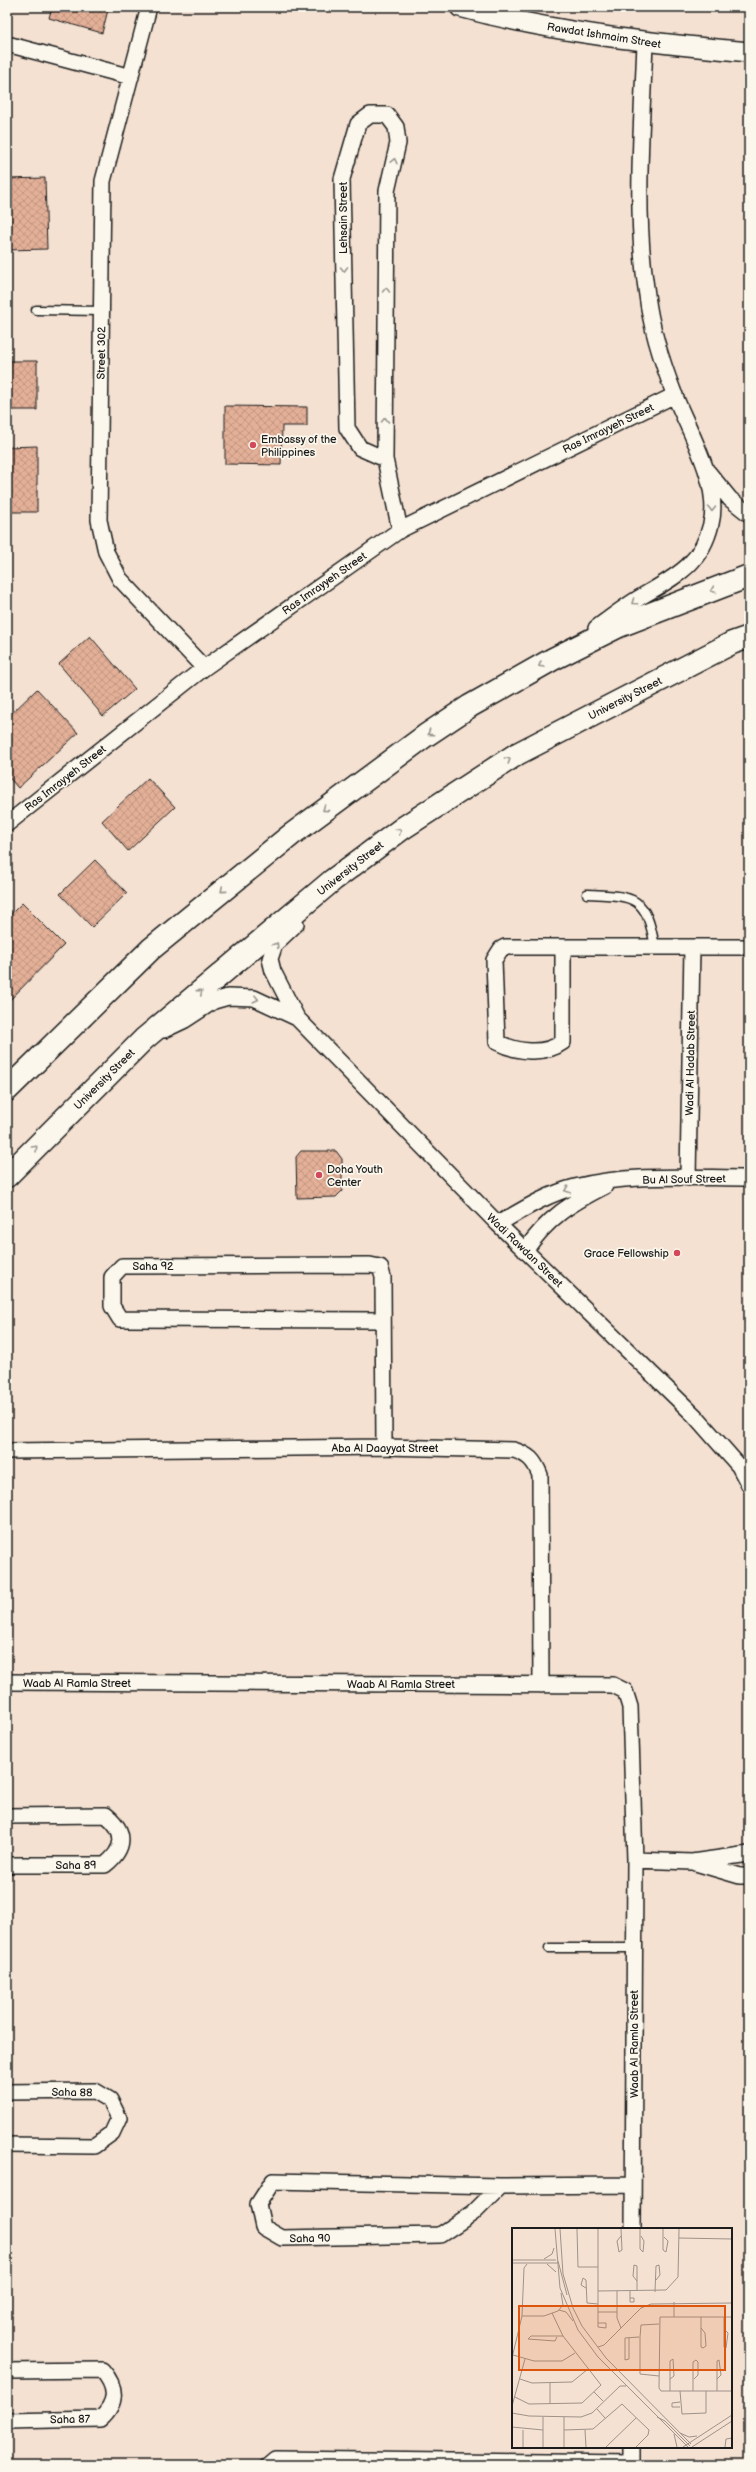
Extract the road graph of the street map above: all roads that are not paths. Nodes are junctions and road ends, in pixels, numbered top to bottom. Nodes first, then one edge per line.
1 (149, 7) edge
2 (460, 7) edge
3 (645, 43) junction
4 (7, 44) edge
5 (749, 52) edge
6 (130, 76) junction
7 (36, 310) dead end
8 (102, 311) junction
9 (675, 395) junction
10 (385, 459) junction
11 (707, 470) junction
12 (749, 514) edge
13 (400, 530) junction
14 (749, 576) edge
15 (749, 638) edge
16 (576, 647) junction
17 (204, 668) junction
18 (7, 824) edge
19 (333, 880) junction
20 (587, 894) dead end
21 (563, 947) junction
22 (655, 947) junction
23 (692, 947) junction
24 (749, 947) edge
25 (297, 1018) junction
26 (144, 1039) junction
27 (7, 1090) edge
28 (7, 1176) edge
29 (688, 1178) junction
30 (749, 1178) edge
31 (619, 1180) junction
32 (498, 1224) junction
33 (525, 1251) junction
34 (383, 1320) junction
35 (384, 1447) junction
36 (7, 1450) edge
37 (749, 1485) edge
38 (7, 1682) edge
39 (541, 1685) junction
40 (7, 1816) edge
41 (749, 1854) edge
42 (635, 1860) junction
43 (692, 1862) junction
44 (7, 1865) edge
45 (749, 1876) edge
46 (549, 1948) dead end
47 (634, 1948) junction
48 (7, 2092) edge
49 (7, 2145) edge
50 (633, 2185) junction
51 (500, 2186) junction
52 (633, 2228) edge
53 (7, 2371) edge
54 (7, 2421) edge
55 (632, 2448) edge
56 (487, 2464) edge
57 (632, 2464) edge
58 (268, 2465) edge

1 - 6 street, Street 302
2 - 3 street, Rawdat Ishmaim Street
3 - 5 street, Rawdat Ishmaim Street
3 - 9 street
4 - 6 street
6 - 8 street, Street 302
7 - 8 lane
8 - 17 street, Street 302
9 - 11 street
9 - 13 street, Ras Imrayyeh Street
10 -> 10 street, Lehsain Street
10 - 13 street, Lehsain Street
11 - 12 street
11 -> 16 street
13 - 17 street, Ras Imrayyeh Street
14 -> 16 main road
19 -> 15 main road, University Street
16 -> 27 main road
17 - 18 street, Ras Imrayyeh Street
25 -> 19 street, Wadi Rawdan Street
26 -> 19 main road, University Street
20 - 22 lane
21 - 21 street
21 - 22 street
22 - 23 street
23 - 24 street
23 - 29 street, Wadi Al Hadab Street
26 -> 25 street, Wadi Rawdan Street
25 - 32 street, Wadi Rawdan Street
28 -> 26 main road, University Street
29 - 30 street, Bu Al Souf Street
29 - 31 street, Bu Al Souf Street
31 -> 32 street, Bu Al Souf Street
31 - 33 street, Bu Al Souf Street
32 - 33 street, Wadi Rawdan Street
33 - 37 street, Wadi Rawdan Street
34 - 34 street, Saha 92
34 - 35 street, Saha 92
35 - 36 street, Aba Al Daayyat Street
35 - 39 street, Aba Al Daayyat Street
38 - 39 street, Waab Al Ramla Street
39 - 42 street, Waab Al Ramla Street
40 - 44 street, Saha 89
41 - 43 street
42 - 43 street
42 - 47 street, Waab Al Ramla Street
43 - 45 street
46 - 47 lane
47 - 50 street, Waab Al Ramla Street
48 - 49 street, Saha 88
50 - 51 street, Saha 90
50 - 52 street, Waab Al Ramla Street
51 - 51 street, Saha 90
53 - 54 street, Saha 87
55 - 57 street
56 - 57 street
56 - 58 street

